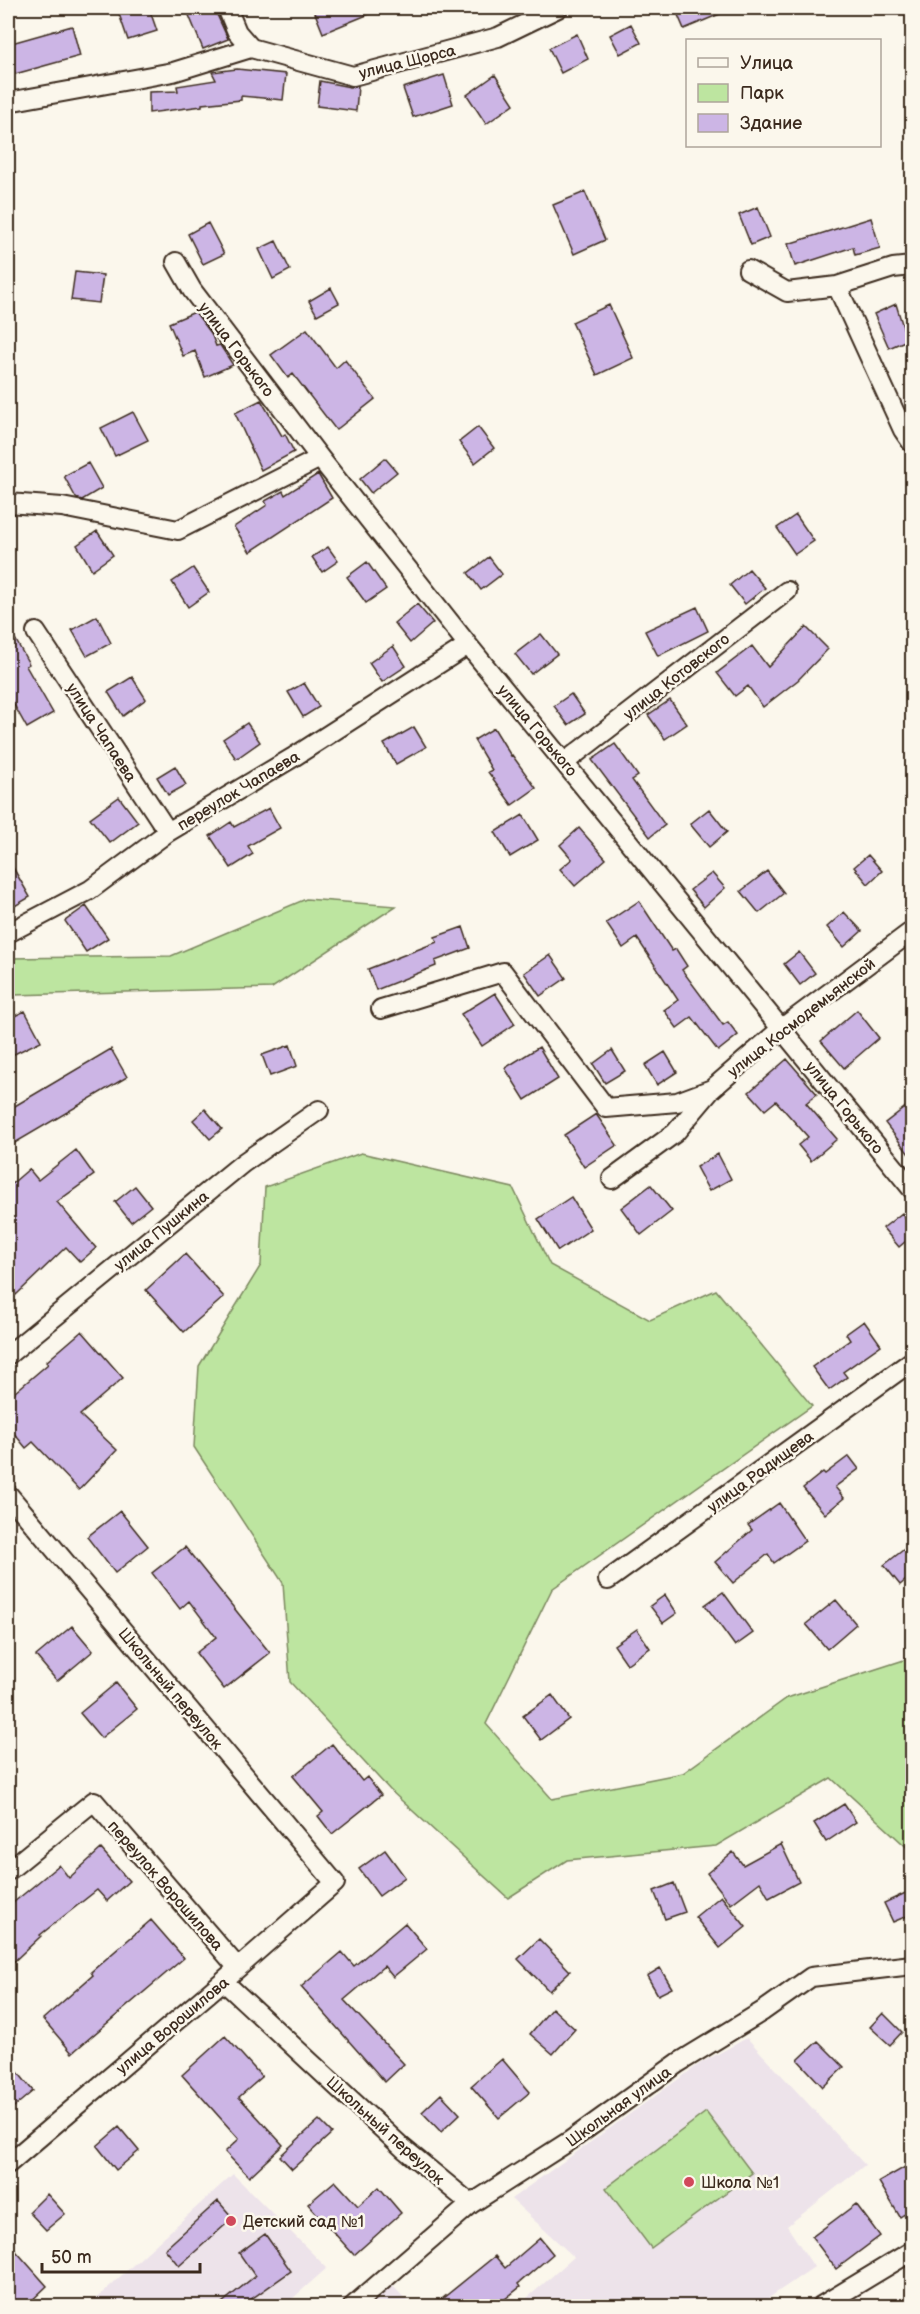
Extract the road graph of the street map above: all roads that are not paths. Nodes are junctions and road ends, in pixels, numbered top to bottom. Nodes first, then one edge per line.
1 (227, 8) edge
2 (558, 8) edge
3 (251, 48) junction
4 (8, 102) edge
5 (176, 262) dead end
6 (912, 266) edge
7 (748, 270) dead end
8 (837, 286) junction
9 (912, 443) edge
10 (320, 458) junction
11 (8, 503) edge
12 (787, 591) dead end
13 (36, 632) dead end
14 (468, 645) junction
15 (565, 762) junction
16 (168, 831) junction
17 (912, 931) edge
18 (8, 933) edge
19 (381, 1009) dead end
20 (782, 1028) junction
21 (712, 1089) junction
22 (319, 1110) dead end
23 (612, 1179) dead end
24 (912, 1189) edge
25 (8, 1355) edge
26 (912, 1361) edge
27 (8, 1494) edge
28 (608, 1580) dead end
29 (8, 1872) edge
30 (335, 1883) joint
31 (912, 1965) edge
32 (238, 1968) junction
33 (223, 1982) junction
34 (8, 2164) edge
35 (471, 2204) junction
36 (912, 2251) edge
37 (352, 2307) edge
38 (821, 2307) edge

1 - 3 street
2 - 3 street, улица Щорса
3 - 4 street
5 - 10 street, улица Горького
6 - 8 street
7 - 8 street
8 - 9 street
10 - 11 street
10 - 14 street, улица Горького
12 - 15 street, улица Котовского
13 - 16 street, улица Чапаева
14 - 15 street, улица Горького
14 - 16 street, переулок Чапаева
15 - 20 street, улица Горького
16 - 18 street, переулок Чапаева
17 - 20 street, улица Космодемьянской
19 - 21 street
20 - 21 street, улица Космодемьянской
20 - 24 street, улица Горького
21 - 23 street, улица Космодемьянской
22 - 25 street, улица Пушкина
26 - 28 street, улица Радищева
27 - 30 street, Школьный переулок
29 - 32 street, переулок Ворошилова
30 - 32 street, улица Ворошилова
31 - 35 street, Школьная улица
32 - 33 street, улица Ворошилова
33 - 34 street, улица Ворошилова
33 - 35 street, Школьный переулок
35 - 37 street, Школьная улица
36 - 38 street

